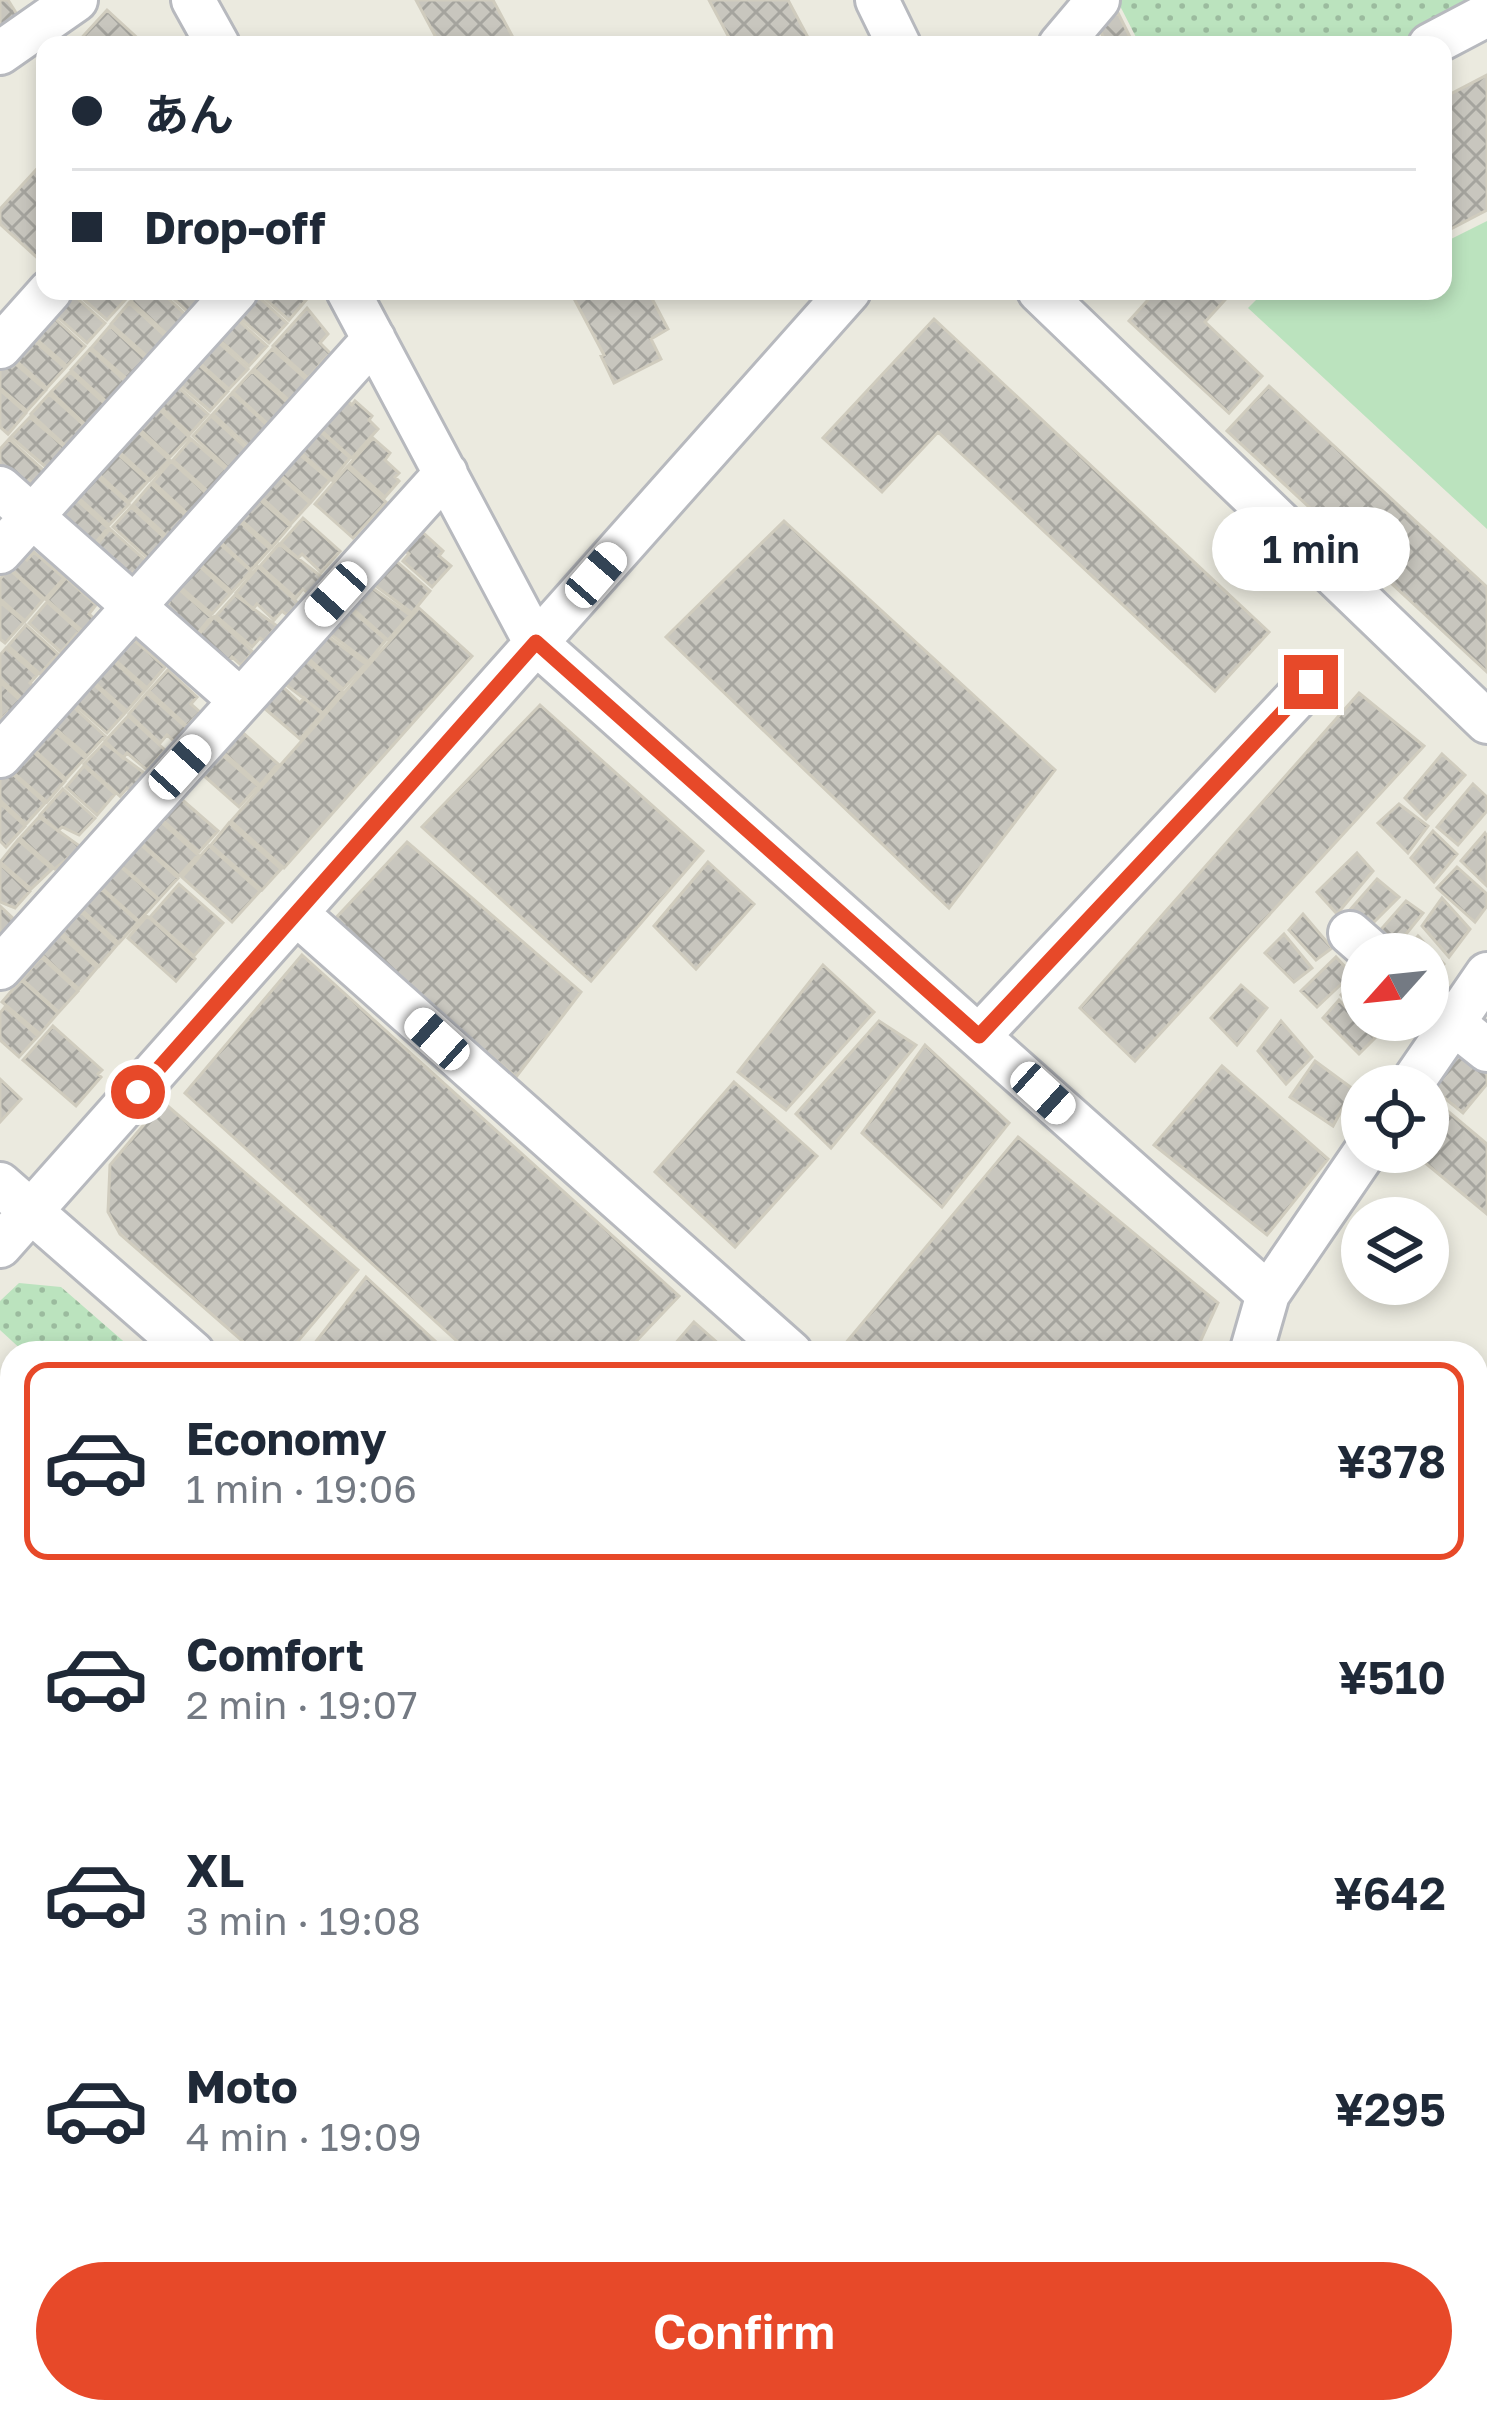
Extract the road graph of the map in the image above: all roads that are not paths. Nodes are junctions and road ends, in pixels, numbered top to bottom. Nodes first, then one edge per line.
1 (76, 0) edge
2 (194, 0) edge
3 (877, 0) edge
4 (1098, 0) edge
5 (1487, 16) edge
6 (213, 36) edge
7 (895, 36) edge
8 (1068, 36) edge
9 (1448, 36) edge
10 (0, 53) edge
11 (42, 300) edge
12 (228, 300) edge
13 (353, 300) edge
14 (841, 300) edge
15 (1048, 300) edge
16 (374, 339) junction
17 (0, 347) edge
18 (446, 473) junction
19 (0, 488) edge
20 (32, 517) junction
21 (0, 552) edge
22 (134, 605) junction
23 (536, 642) junction
24 (1311, 682) dead end
25 (240, 700) junction
26 (1487, 722) edge
27 (0, 756) edge
28 (296, 914) junction
29 (0, 968) edge
30 (1487, 974) edge
31 (1449, 1006) edge
32 (1449, 1020) edge
33 (979, 1036) junction
34 (1487, 1050) edge
35 (1351, 1173) edge
36 (15, 1198) edge
37 (0, 1246) edge
38 (1268, 1294) junction
39 (179, 1341) edge
40 (777, 1341) edge
41 (1254, 1341) edge

1 - 10 street
2 - 6 street
3 - 7 street
4 - 8 street
5 - 9 street
11 - 17 street
12 - 20 street
13 - 16 street
14 - 23 street
15 - 26 street
16 - 18 street
16 - 22 street
18 - 23 street
18 - 25 street
19 - 20 street
20 - 21 street
20 - 22 street
22 - 25 street
22 - 27 street
23 - 28 street
23 - 33 street
24 - 33 street
25 - 29 street
28 - 36 street
28 - 40 street
30 - 31 street
32 - 34 street
33 - 38 street
35 - 38 street
36 - 37 street
36 - 39 street
38 - 41 street

